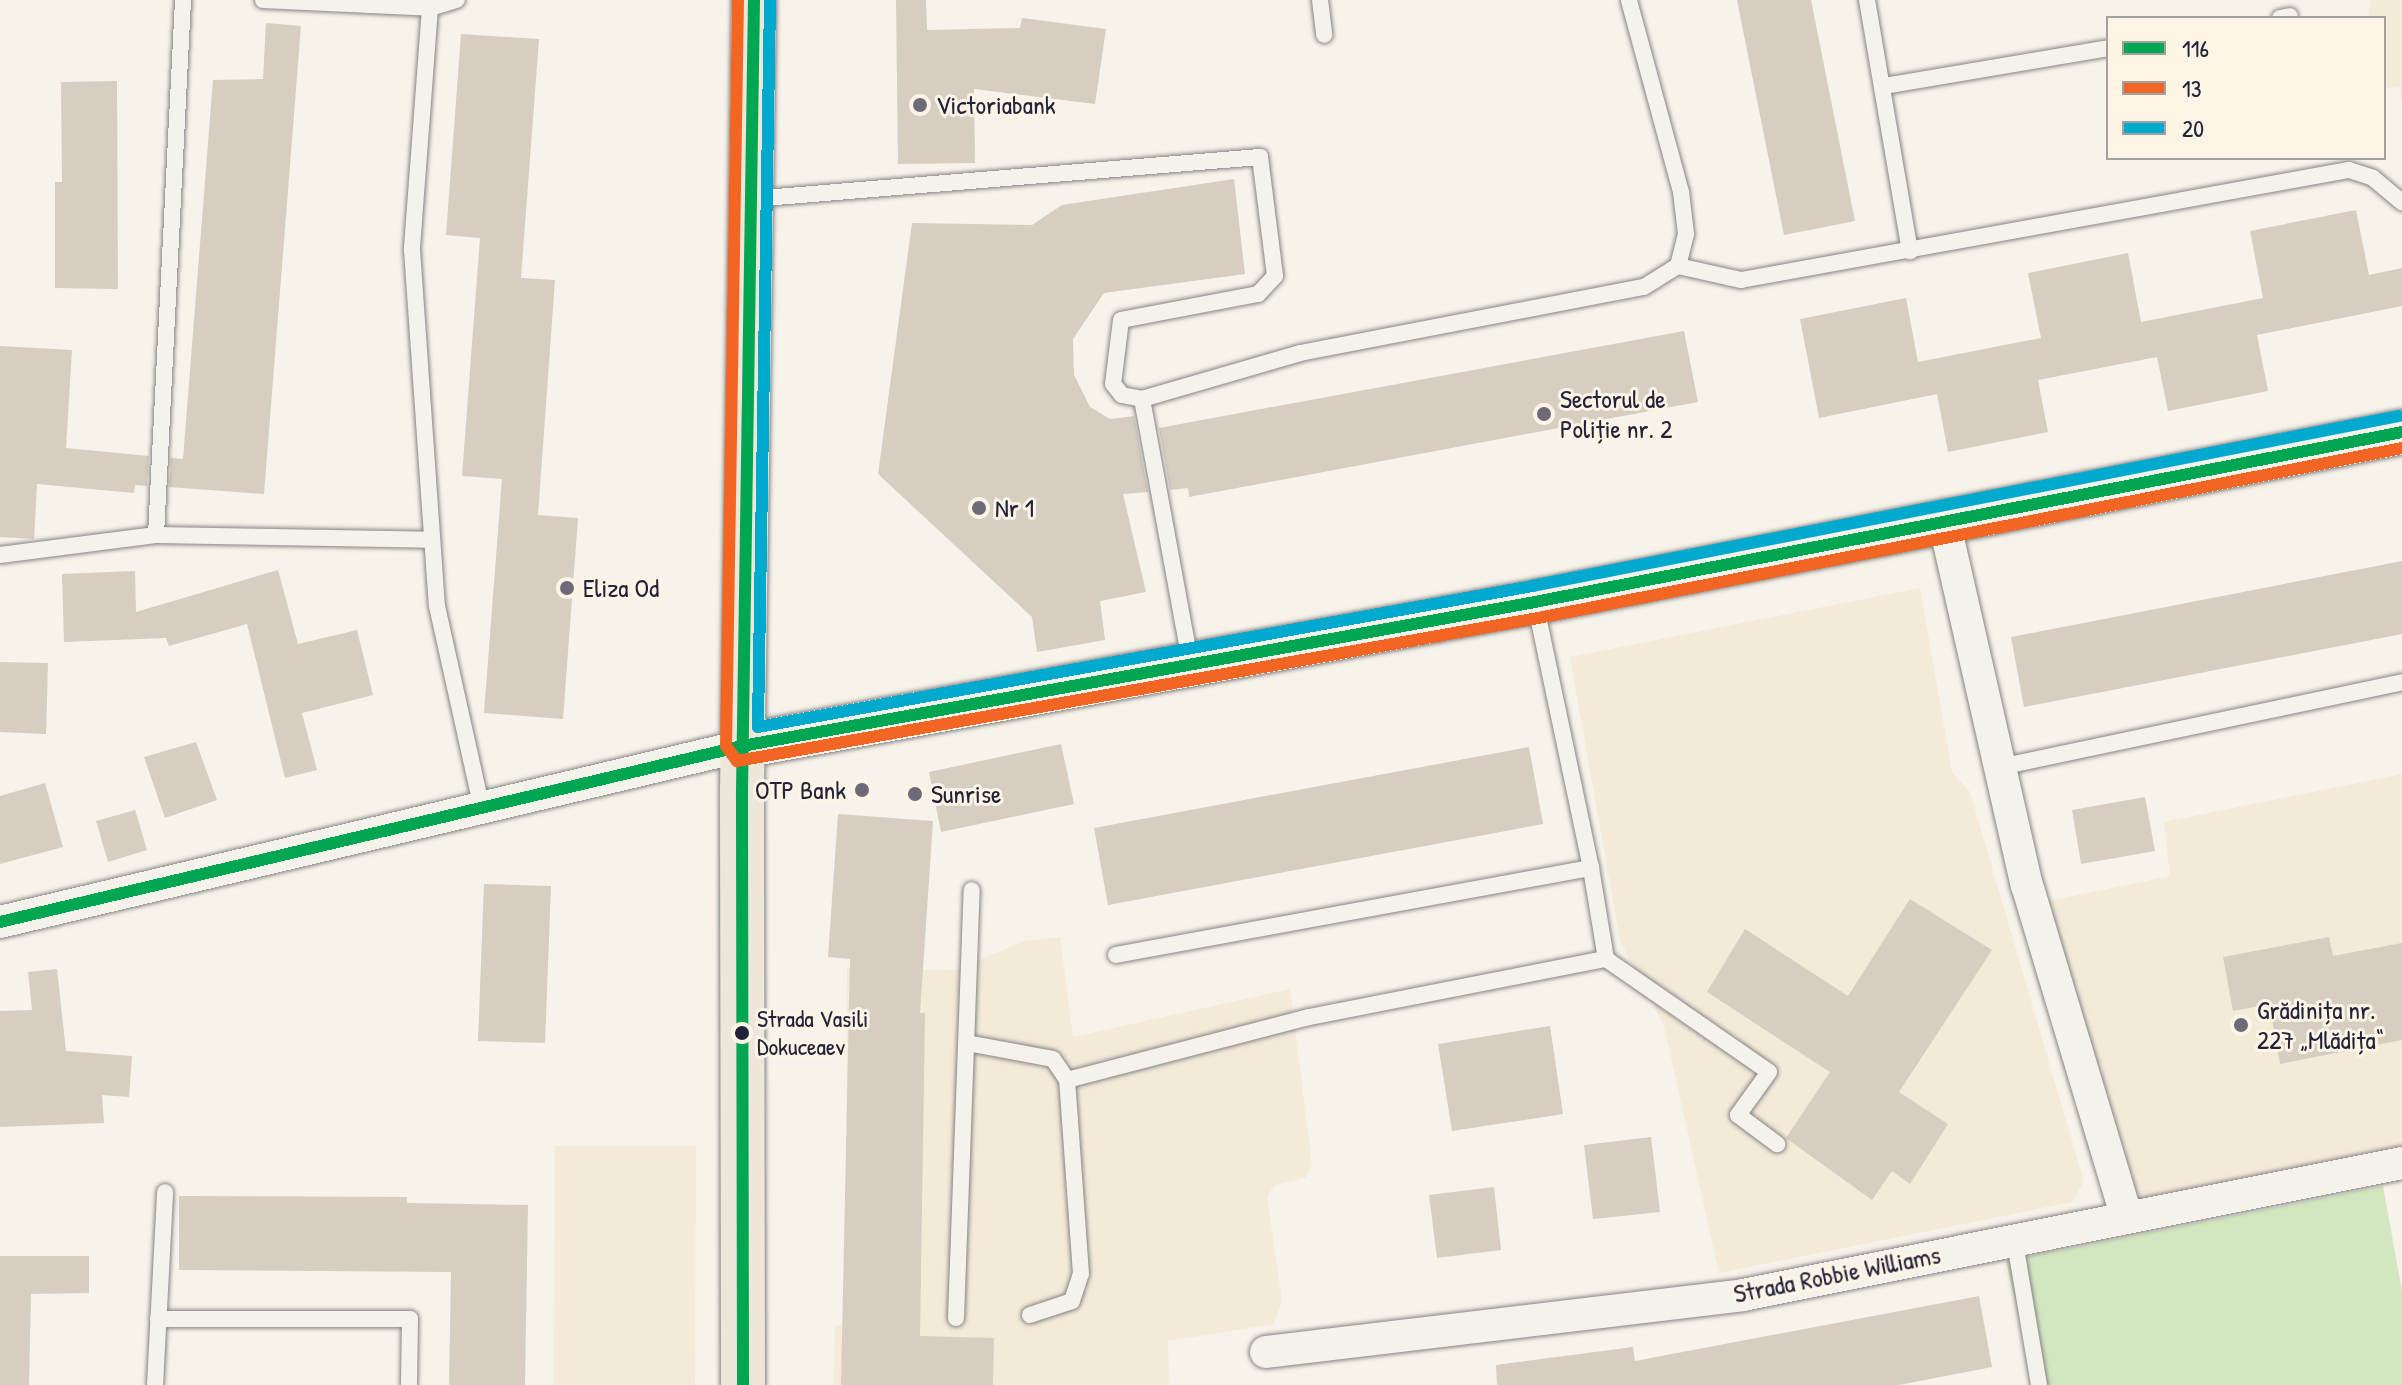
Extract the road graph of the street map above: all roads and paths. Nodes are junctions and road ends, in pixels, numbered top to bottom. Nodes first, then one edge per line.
1 (183, 0) edge
2 (263, 0) edge
3 (457, 0) edge
4 (754, 0) edge
5 (1320, 0) edge
6 (1629, 0) edge
7 (1867, 0) edge
8 (430, 8) junction
9 (1324, 35) dead end
10 (2106, 48) edge
11 (1884, 86) junction
12 (751, 199) junction
13 (2402, 202) edge
14 (1910, 251) junction
15 (1678, 266) junction
16 (1142, 399) junction
17 (2402, 432) edge
18 (1944, 521) junction
19 (156, 535) junction
20 (432, 540) junction
21 (0, 555) edge
22 (1535, 602) junction
23 (1191, 666) junction
24 (2402, 682) edge
25 (742, 746) junction
26 (2000, 767) junction
27 (481, 804) junction
28 (1591, 868) junction
29 (972, 890) dead end
30 (0, 922) edge
31 (1116, 955) dead end
32 (1606, 959) junction
33 (967, 1043) junction
34 (1067, 1080) junction
35 (1777, 1144) dead end
36 (2402, 1163) edge
37 (2402, 1169) edge
38 (165, 1192) dead end
39 (2126, 1216) junction
40 (2014, 1237) junction
41 (1030, 1315) dead end
42 (956, 1318) dead end
43 (158, 1319) junction
44 (1266, 1352) dead end
45 (155, 1385) edge
46 (409, 1385) edge
47 (743, 1385) edge
48 (2039, 1385) edge

1 - 19 lane
2 - 8 lane
3 - 8 lane
4 - 12 main road
5 - 9 lane
6 - 15 lane
7 - 11 lane
8 - 20 lane
10 - 11 lane
11 - 14 lane
12 - 16 lane
12 - 25 main road
13 - 14 lane
14 - 15 lane
15 - 16 lane
16 - 23 lane
17 - 18 main road
18 - 22 main road
18 - 26 street
19 - 20 lane
19 - 21 lane
20 - 27 lane
22 - 23 main road
22 - 28 lane
23 - 25 main road
24 - 26 lane
25 - 27 street
25 - 47 main road
26 - 39 street
27 - 30 street
28 - 31 lane
28 - 32 lane
29 - 33 lane
32 - 34 lane
32 - 35 lane
33 - 34 lane
33 - 42 lane
34 - 41 lane
36 - 37 lane
36 - 39 street, Strada Robbie Williams
38 - 43 lane
39 - 40 street, Strada Robbie Williams
40 - 44 street, Strada Robbie Williams
40 - 48 lane
43 - 45 lane
43 - 46 lane

